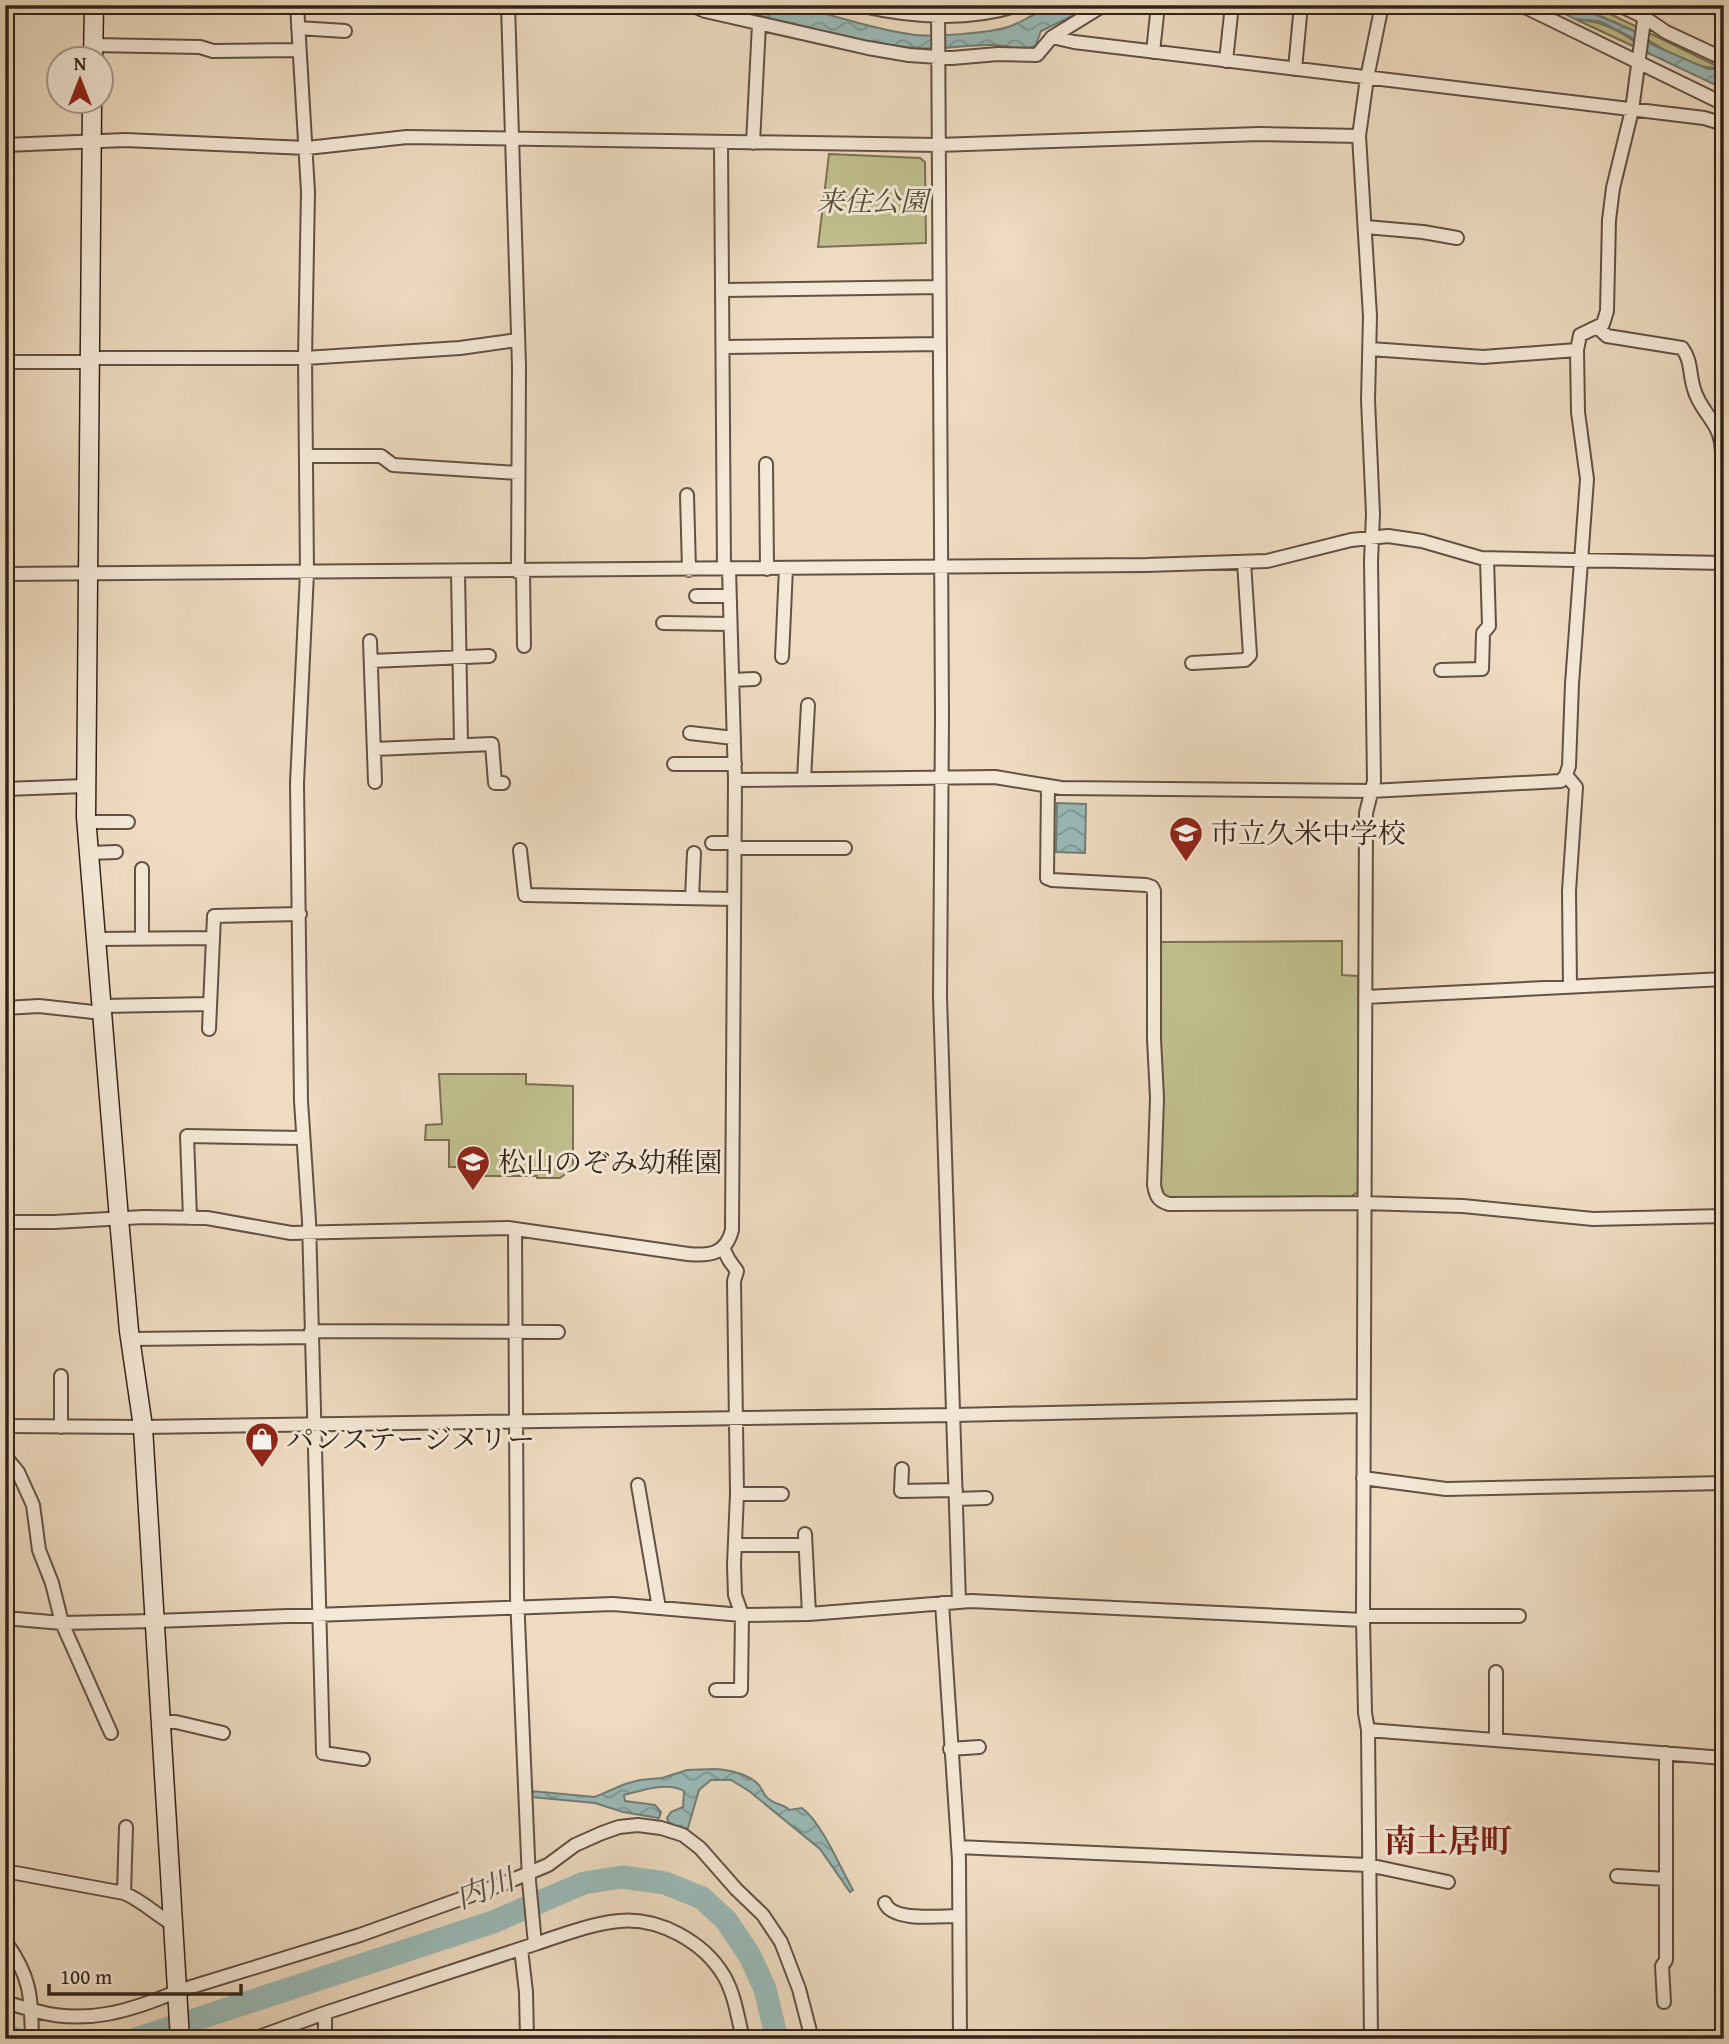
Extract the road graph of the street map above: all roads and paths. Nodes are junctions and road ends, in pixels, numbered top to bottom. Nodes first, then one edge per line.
1 (94, 5) edge
2 (297, 5) edge
3 (508, 5) edge
4 (691, 5) edge
5 (859, 5) edge
6 (1018, 5) edge
7 (1104, 5) edge
8 (1158, 5) edge
9 (1232, 5) edge
10 (1301, 5) edge
11 (1382, 5) edge
12 (1521, 5) edge
13 (1619, 5) edge
14 (938, 14) edge
15 (1644, 15) edge
16 (759, 24) junction
17 (298, 28) junction
18 (345, 31) dead end
19 (1052, 37) junction
20 (93, 46) edge
21 (298, 50) junction
22 (116, 51) edge
23 (1153, 52) junction
24 (939, 55) junction
25 (1724, 59) edge
26 (1639, 60) junction
27 (1226, 61) junction
28 (1295, 69) junction
29 (1367, 78) junction
30 (1724, 104) edge
31 (1632, 110) junction
32 (92, 116) edge
33 (1724, 124) edge
34 (1359, 136) junction
35 (511, 138) junction
36 (92, 141) junction
37 (721, 143) junction
38 (753, 143) junction
39 (5, 145) edge
40 (938, 145) junction
41 (307, 148) junction
42 (1366, 227) junction
43 (1457, 238) dead end
44 (939, 287) junction
45 (722, 290) junction
46 (1597, 327) junction
47 (517, 340) junction
48 (939, 344) junction
49 (723, 347) junction
50 (1370, 349) junction
51 (1577, 350) junction
52 (305, 359) junction
53 (89, 360) junction
54 (5, 362) edge
55 (306, 456) junction
56 (766, 464) dead end
57 (518, 473) junction
58 (687, 495) dead end
59 (1372, 537) junction
60 (1724, 541) edge
61 (1488, 559) junction
62 (1580, 561) junction
63 (1244, 562) junction
64 (1724, 562) edge
65 (941, 566) junction
66 (786, 568) junction
67 (727, 569) junction
68 (767, 569) junction
69 (689, 570) junction
70 (458, 572) junction
71 (521, 572) junction
72 (88, 573) junction
73 (307, 573) junction
74 (5, 574) edge
75 (696, 596) dead end
76 (730, 596) junction
77 (663, 623) dead end
78 (730, 624) junction
79 (370, 641) dead end
80 (524, 646) dead end
81 (489, 656) dead end
82 (782, 657) dead end
83 (460, 658) junction
84 (371, 661) junction
85 (1192, 663) dead end
86 (1441, 670) dead end
87 (754, 679) dead end
88 (732, 680) junction
89 (808, 705) dead end
90 (690, 733) dead end
91 (734, 738) junction
92 (461, 744) junction
93 (375, 749) junction
94 (674, 764) dead end
95 (735, 764) junction
96 (1566, 775) junction
97 (941, 778) junction
98 (804, 779) junction
99 (735, 780) junction
100 (375, 782) dead end
101 (503, 783) dead end
102 (85, 786) junction
103 (1048, 786) junction
104 (5, 789) edge
105 (1371, 791) junction
106 (86, 822) junction
107 (128, 822) dead end
108 (712, 843) dead end
109 (735, 846) junction
110 (845, 848) dead end
111 (520, 850) dead end
112 (116, 852) dead end
113 (89, 853) junction
114 (694, 853) dead end
115 (142, 869) dead end
116 (692, 898) junction
117 (734, 899) junction
118 (299, 914) junction
119 (213, 938) junction
120 (96, 939) junction
121 (142, 939) junction
122 (1724, 979) edge
123 (1570, 987) junction
124 (1365, 997) junction
125 (210, 1004) junction
126 (5, 1008) edge
127 (102, 1009) junction
128 (209, 1029) dead end
129 (303, 1138) junction
130 (1363, 1203) junction
131 (1724, 1216) edge
132 (190, 1218) junction
133 (119, 1219) junction
134 (5, 1222) edge
135 (515, 1229) junction
136 (309, 1233) junction
137 (723, 1248) junction
138 (516, 1332) junction
139 (558, 1332) dead end
140 (311, 1334) junction
141 (131, 1339) junction
142 (61, 1376) dead end
143 (1364, 1406) junction
144 (954, 1415) junction
145 (735, 1418) junction
146 (516, 1421) junction
147 (313, 1424) junction
148 (5, 1426) edge
149 (61, 1427) junction
150 (143, 1427) junction
151 (5, 1456) edge
152 (902, 1469) dead end
153 (1363, 1478) junction
154 (1724, 1483) edge
155 (638, 1485) dead end
156 (737, 1494) junction
157 (782, 1494) dead end
158 (956, 1494) junction
159 (986, 1498) dead end
160 (736, 1545) junction
161 (959, 1602) junction
162 (942, 1603) junction
163 (659, 1608) junction
164 (518, 1609) junction
165 (808, 1614) junction
166 (319, 1615) junction
167 (742, 1615) junction
168 (1519, 1616) dead end
169 (5, 1618) edge
170 (1363, 1618) junction
171 (155, 1621) junction
172 (62, 1623) junction
173 (1496, 1672) dead end
174 (716, 1690) dead end
175 (161, 1722) junction
176 (1368, 1730) junction
177 (111, 1733) dead end
178 (223, 1733) dead end
179 (1496, 1740) junction
180 (979, 1747) dead end
181 (950, 1749) junction
182 (1665, 1754) junction
183 (1724, 1758) edge
184 (363, 1759) dead end
185 (126, 1827) dead end
186 (958, 1847) junction
187 (1368, 1865) junction
188 (5, 1871) edge
189 (1617, 1876) dead end
190 (529, 1877) junction
191 (1666, 1879) junction
192 (1448, 1882) dead end
193 (124, 1893) junction
194 (885, 1903) dead end
195 (959, 1916) junction
196 (174, 1925) junction
197 (534, 1940) junction
198 (5, 1941) edge
199 (521, 1949) junction
200 (178, 1994) junction
201 (5, 2001) edge
202 (1664, 2002) dead end
203 (32, 2012) junction
204 (325, 2013) junction
205 (32, 2039) edge
206 (180, 2039) edge
207 (253, 2039) edge
208 (325, 2039) edge
209 (527, 2039) edge
210 (743, 2039) edge
211 (812, 2039) edge
212 (960, 2039) edge
213 (1371, 2039) edge

1 - 20 street
2 - 17 street
3 - 35 street
4 - 16 street
5 - 14 street
6 - 14 street
7 - 19 street
8 - 23 street
9 - 27 street
10 - 28 street
11 - 29 street
12 - 26 street
13 - 15 street
14 - 24 street
15 - 25 street
15 - 26 street
16 - 24 street
16 - 38 street
17 - 18 street
17 - 21 street
19 - 23 street
19 - 24 street
21 - 22 street
21 - 41 street
23 - 27 street
24 - 40 street
26 - 30 street
26 - 31 street
27 - 28 street
28 - 29 street
29 - 31 street
29 - 34 street
31 - 33 street
31 - 46 street
32 - 36 street
34 - 40 street
34 - 42 street
35 - 37 street
35 - 41 street
35 - 47 street
36 - 39 street
36 - 41 street
36 - 53 street
37 - 38 street
37 - 45 street
38 - 40 street
40 - 44 street
41 - 52 street
42 - 43 street
42 - 50 street
44 - 45 street
44 - 48 street
45 - 49 street
46 - 51 street
46 - 60 street
47 - 52 street
47 - 57 street
48 - 49 street
48 - 65 street
49 - 67 street
50 - 51 street
50 - 59 street
51 - 62 street
52 - 53 street
52 - 55 street
53 - 54 street
53 - 72 street
55 - 57 street
55 - 73 street
56 - 68 street
57 - 71 street
58 - 69 street
59 - 61 street
59 - 63 street
59 - 105 street
61 - 62 street
61 - 86 street
62 - 64 street
62 - 96 street
63 - 65 street
63 - 85 street
65 - 66 street
65 - 97 street
66 - 68 street
66 - 82 street
67 - 68 street
67 - 69 street
67 - 76 street
69 - 71 street
70 - 71 street
70 - 73 street
70 - 83 street
71 - 80 street
72 - 73 street
72 - 74 street
72 - 102 street
73 - 118 street
75 - 76 street
76 - 78 street
77 - 78 street
78 - 88 street
79 - 84 street
81 - 83 street
83 - 84 street
83 - 92 street
84 - 93 street
87 - 88 street
88 - 91 street
89 - 98 street
90 - 91 street
91 - 95 street
92 - 93 street
92 - 101 street
93 - 100 street
94 - 95 street
95 - 99 street
96 - 105 street
96 - 123 street
97 - 98 street
97 - 103 street
97 - 144 street
98 - 99 street
99 - 109 street
102 - 104 street
102 - 106 street
103 - 105 street
103 - 130 street
105 - 124 street
106 - 107 street
106 - 113 street
108 - 109 street
109 - 110 street
109 - 117 street
111 - 116 street
112 - 113 street
113 - 120 street
114 - 116 street
115 - 121 street
116 - 117 street
117 - 137 street
118 - 119 street
118 - 129 street
119 - 121 street
119 - 125 street
120 - 121 street
120 - 127 street
122 - 123 street
123 - 124 street
124 - 130 street
125 - 127 street
125 - 128 street
126 - 127 street
127 - 133 street
129 - 132 street
129 - 136 street
130 - 131 street
130 - 143 street
132 - 133 street
132 - 136 street
133 - 134 street
133 - 141 street
135 - 136 street
135 - 137 street
135 - 138 street
136 - 140 street
137 - 145 street
138 - 139 street
138 - 140 street
138 - 146 street
140 - 141 street
140 - 147 street
141 - 150 street
142 - 149 street
143 - 144 street
143 - 153 street
144 - 145 street
144 - 158 street
145 - 146 street
145 - 156 street
146 - 147 street
146 - 164 street
147 - 150 street
147 - 166 street
148 - 149 street
149 - 150 street
150 - 171 street
151 - 172 street
152 - 158 street
153 - 154 street
153 - 170 street
155 - 163 street
156 - 157 street
156 - 160 street
158 - 159 street
158 - 161 street
160 - 165 street
160 - 167 street
161 - 162 street
161 - 170 street
162 - 165 street
162 - 181 street
163 - 164 street
163 - 167 street
164 - 166 street
164 - 190 street
165 - 167 street
166 - 171 street
166 - 184 street
167 - 174 street
168 - 170 street
169 - 172 street
170 - 176 street
171 - 172 street
171 - 175 street
172 - 177 street
173 - 179 street
175 - 178 street
175 - 196 street
176 - 179 street
176 - 187 street
179 - 182 street
180 - 181 street
181 - 186 street
182 - 183 street
182 - 191 street
185 - 193 street
186 - 187 street
186 - 195 street
187 - 192 street
187 - 213 street
188 - 193 street
189 - 191 street
190 - 197 street
190 - 200 street
190 - 211 street
191 - 202 street
193 - 196 street
194 - 195 street
195 - 212 street
196 - 200 street
197 - 199 street
197 - 210 street
198 - 203 street
199 - 204 street
199 - 209 street
200 - 203 street
200 - 206 street
201 - 203 street
203 - 205 street
204 - 207 street
204 - 208 street

